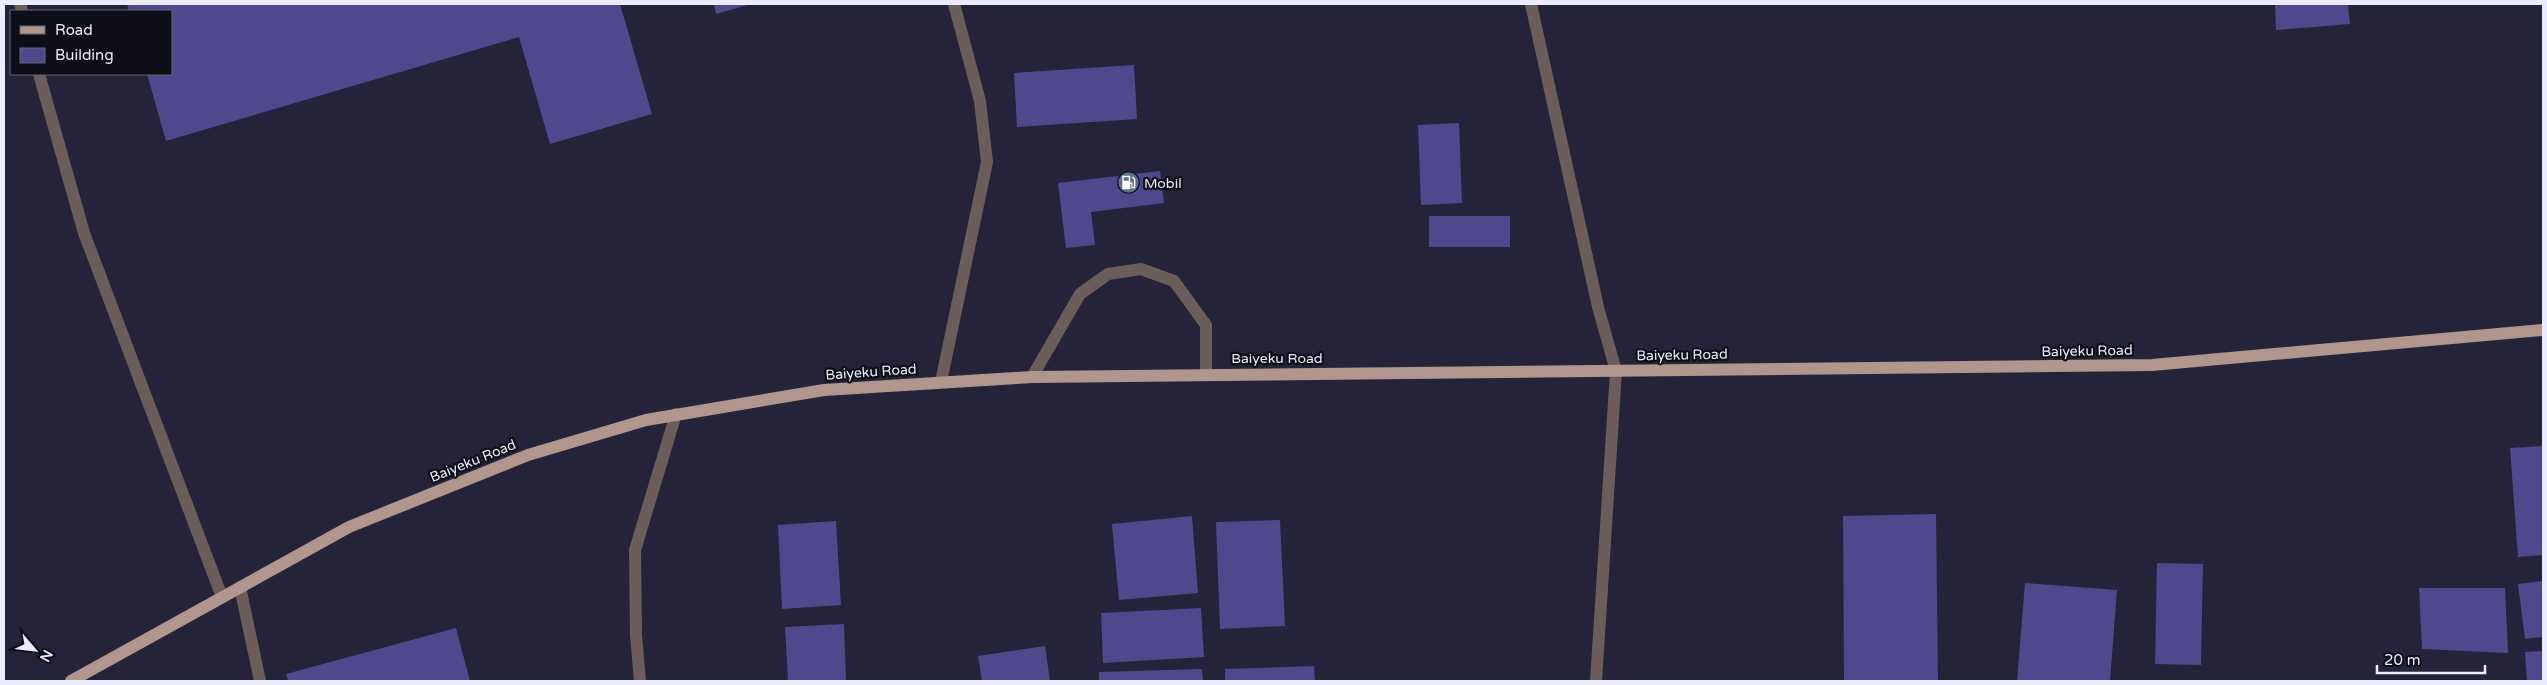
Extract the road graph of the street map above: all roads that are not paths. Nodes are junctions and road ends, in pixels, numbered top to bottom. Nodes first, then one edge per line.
1 (954, 4) edge
2 (1531, 4) edge
3 (39, 75) edge
4 (2543, 330) edge
5 (1616, 371) junction
6 (1206, 374) junction
7 (1032, 377) junction
8 (941, 382) junction
9 (676, 414) junction
10 (240, 587) junction
11 (222, 598) junction
12 (71, 681) edge
13 (260, 681) edge
14 (640, 681) edge
15 (1596, 681) edge

1 - 8 street
2 - 5 street
3 - 11 street
4 - 5 main road, Baiyeku Road
5 - 6 main road, Baiyeku Road
5 - 15 street
6 - 7 main road, Baiyeku Road
6 - 7 street
7 - 8 main road, Baiyeku Road
8 - 9 main road, Baiyeku Road
9 - 10 main road, Baiyeku Road
9 - 14 street
10 - 11 main road, Baiyeku Road
10 - 13 street
11 - 12 main road, Baiyeku Road

